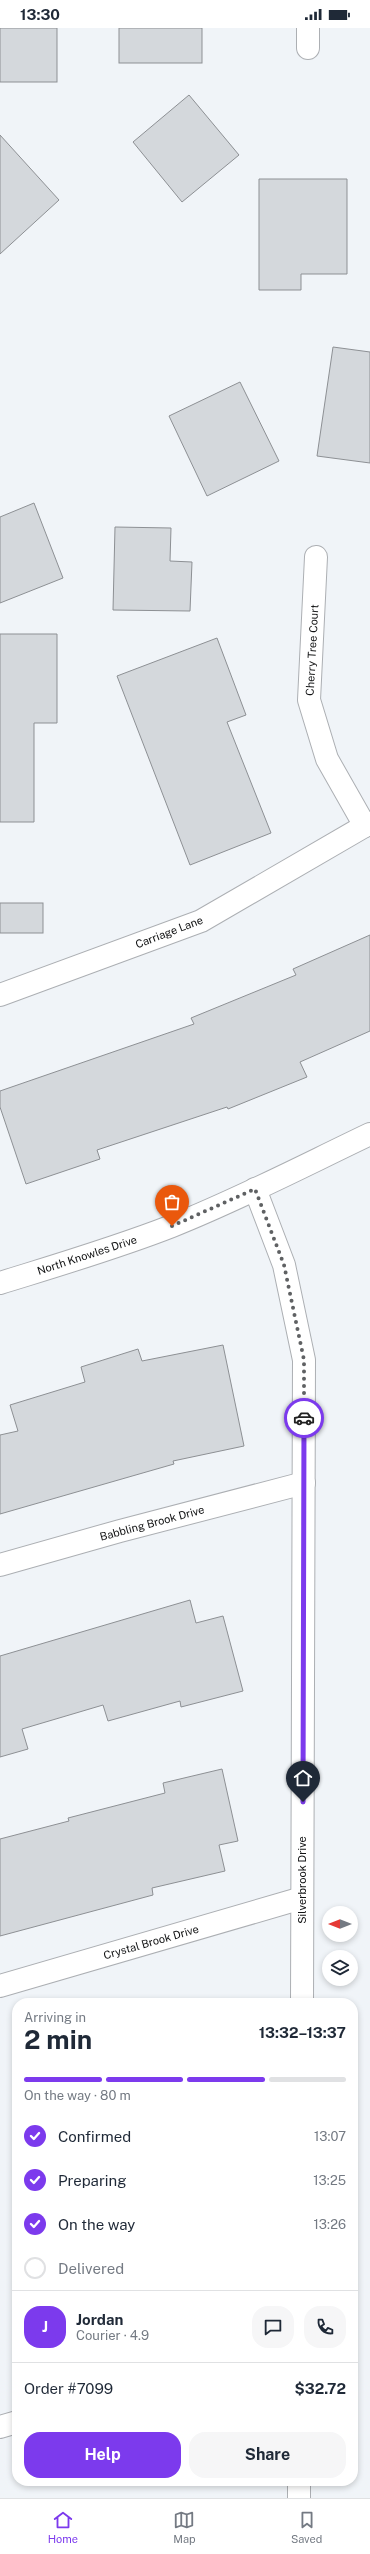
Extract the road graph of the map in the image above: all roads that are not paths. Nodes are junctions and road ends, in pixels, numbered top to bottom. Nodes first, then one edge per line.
1 (316, 557) dead end
2 (368, 825) edge
3 (0, 994) edge
4 (370, 1134) edge
5 (255, 1189) junction
6 (0, 1283) edge
7 (304, 1483) junction
8 (0, 1565) edge
9 (302, 1898) junction
10 (0, 1986) edge
11 (302, 1998) edge
12 (12, 2423) edge
13 (0, 2427) edge
14 (300, 2486) edge
15 (299, 2498) edge

1 - 2 street, Cherry Tree Court
2 - 3 street, Carriage Lane
4 - 5 street, North Knowles Drive
5 - 6 street, North Knowles Drive
5 - 7 street, Silverbrook Drive
7 - 8 street, Babbling Brook Drive
7 - 9 street, Silverbrook Drive
9 - 10 street, Crystal Brook Drive
9 - 11 street, Silverbrook Drive
12 - 13 street
14 - 15 street

